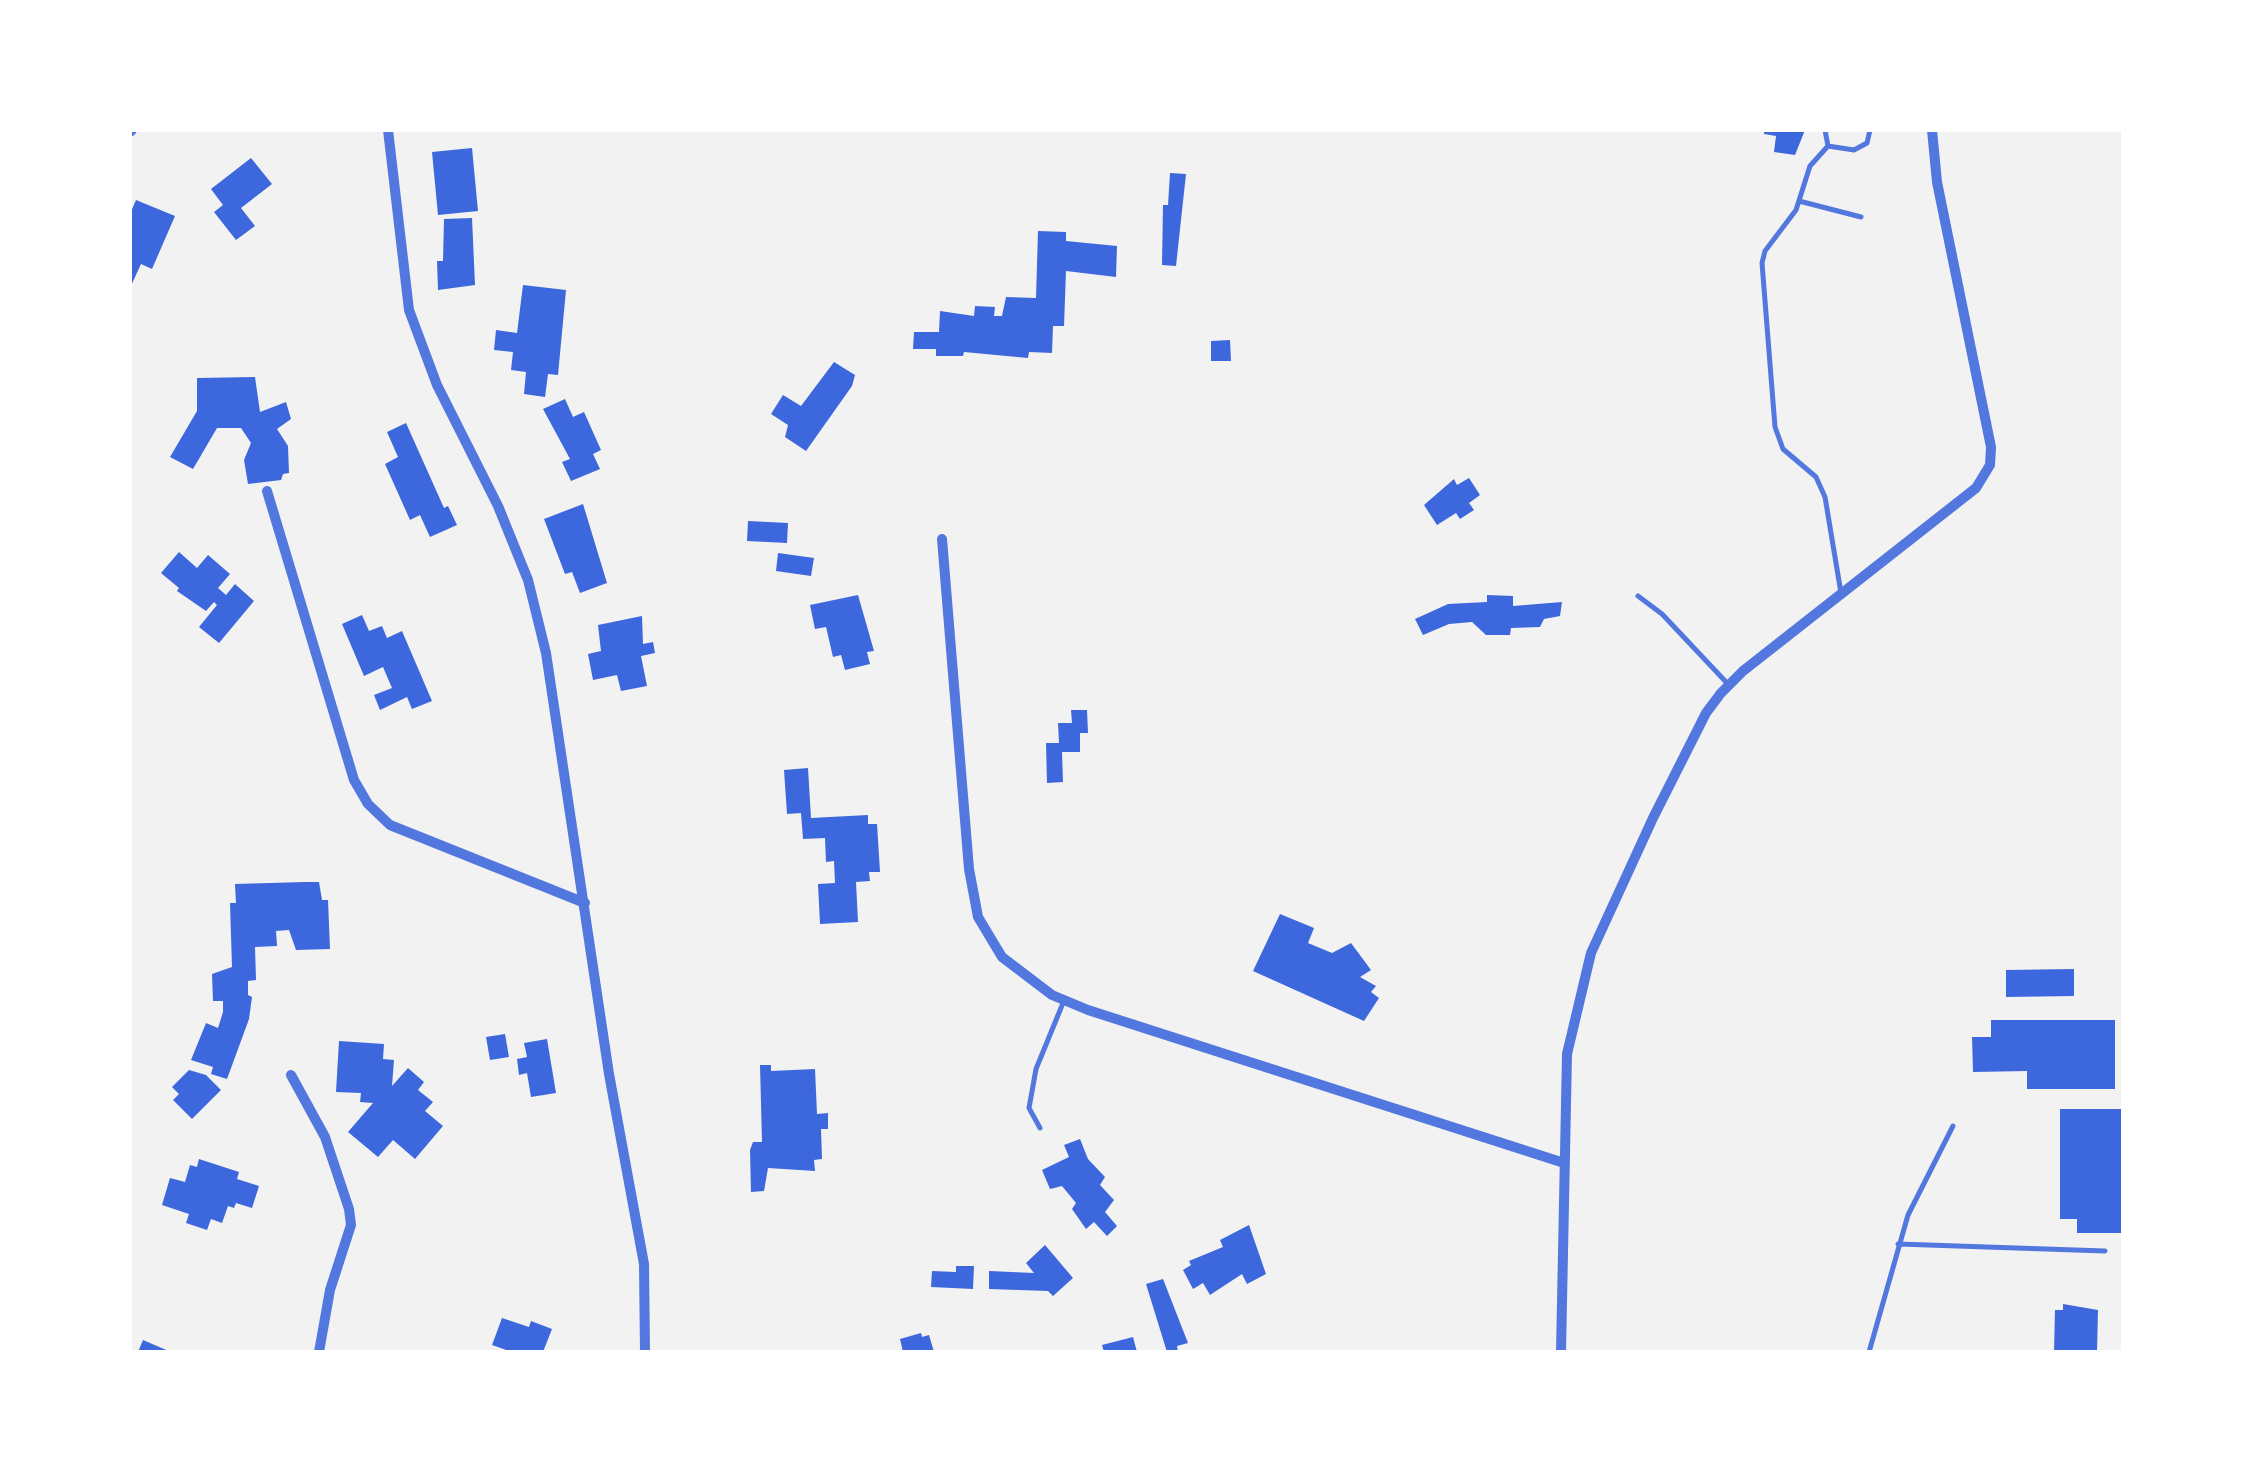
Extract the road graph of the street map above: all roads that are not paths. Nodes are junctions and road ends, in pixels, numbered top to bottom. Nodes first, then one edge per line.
1 (388, 130) edge
2 (1825, 130) edge
3 (1870, 130) edge
4 (1932, 130) edge
5 (1828, 146) junction
6 (1799, 201) junction
7 (1861, 217) dead end
8 (267, 491) dead end
9 (942, 539) dead end
10 (1638, 596) dead end
11 (1842, 596) junction
12 (1729, 685) junction
13 (585, 903) junction
14 (1064, 1000) junction
15 (291, 1074) dead end
16 (1953, 1126) dead end
17 (1040, 1128) dead end
18 (1561, 1162) junction
19 (1898, 1244) junction
20 (2106, 1251) dead end
21 (319, 1352) edge
22 (645, 1352) edge
23 (1561, 1352) edge
24 (1869, 1352) edge

1 - 13 street
2 - 5 lane
3 - 5 lane
4 - 11 street
5 - 6 lane
6 - 7 lane
6 - 11 lane
8 - 13 street
9 - 14 street
10 - 12 lane
11 - 12 street
12 - 18 street
13 - 22 street
14 - 17 lane
14 - 18 street
15 - 21 street
16 - 19 lane
18 - 23 street
19 - 20 lane
19 - 24 lane

